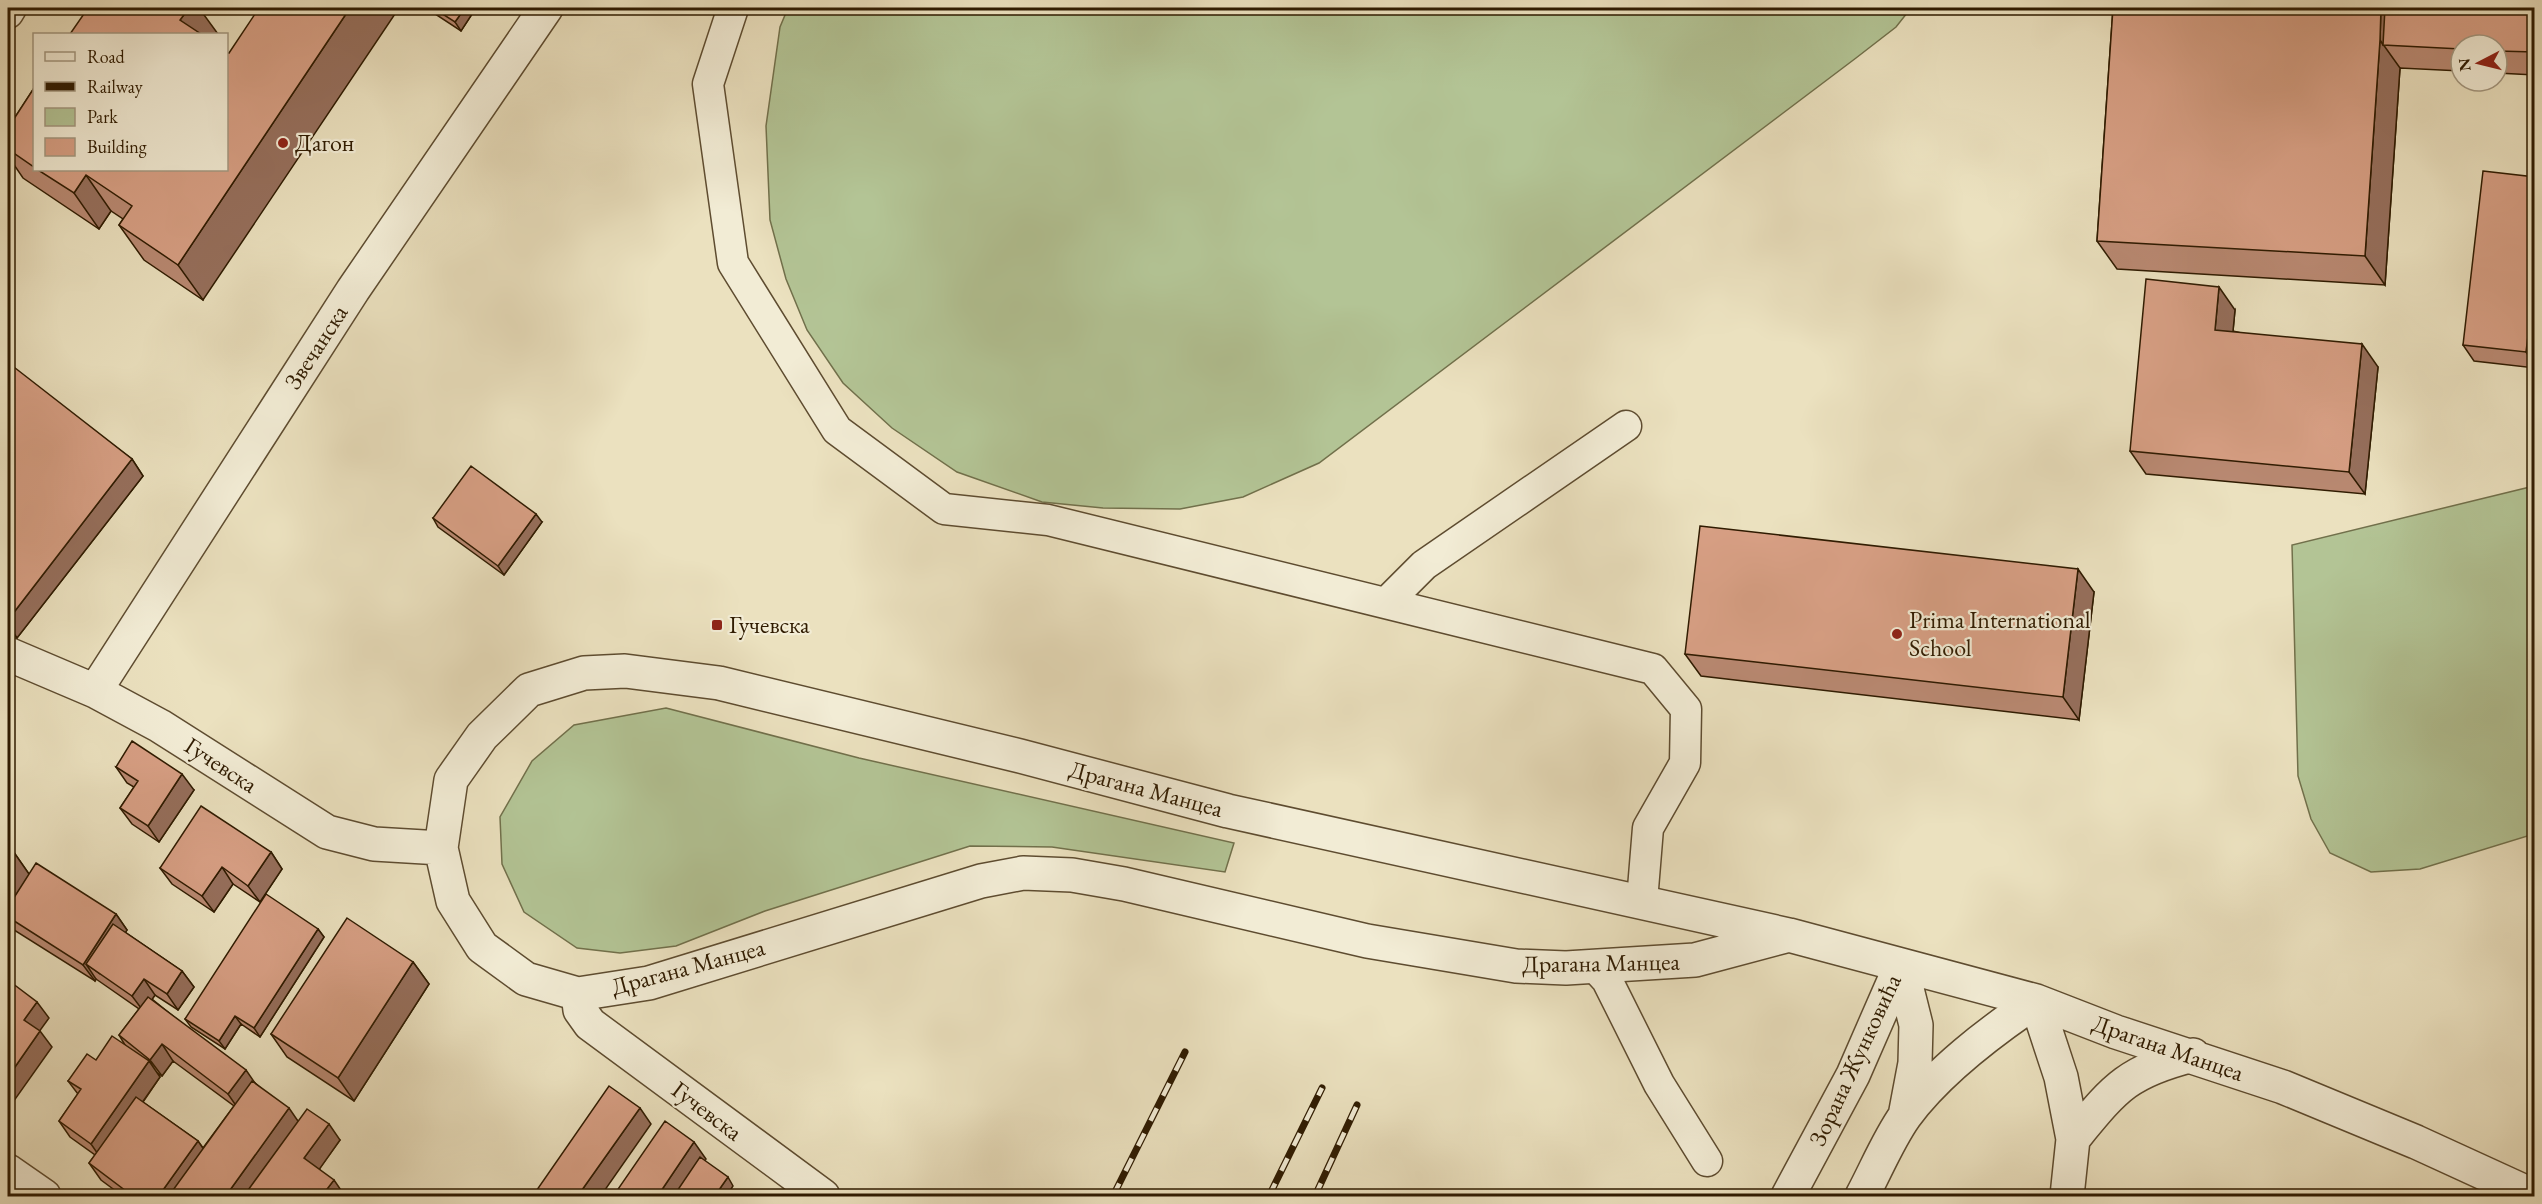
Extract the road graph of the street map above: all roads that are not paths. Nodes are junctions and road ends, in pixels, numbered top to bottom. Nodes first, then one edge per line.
1 (11, 8) edge
2 (546, 8) edge
3 (733, 8) edge
4 (8, 13) edge
5 (1626, 426) dead end
6 (1386, 603) junction
7 (8, 654) edge
8 (95, 691) junction
9 (441, 849) junction
10 (1642, 901) junction
11 (1789, 935) junction
12 (1901, 964) junction
13 (1595, 967) junction
14 (578, 994) junction
15 (2036, 1001) junction
16 (2193, 1055) junction
17 (1905, 1116) junction
18 (2073, 1139) junction
19 (1707, 1161) dead end
20 (8, 1171) edge
21 (2535, 1196) edge
22 (44, 1197) edge
23 (823, 1197) edge
24 (1788, 1197) edge
25 (1862, 1197) edge
26 (2067, 1197) edge

1 - 4 lane
2 - 8 street, Звечанска
3 - 6 lane
5 - 6 lane
6 - 10 lane
7 - 8 street, Гучевска
8 - 9 street, Гучевска
9 - 10 street, Драгана Манцеа
9 - 14 street, Драгана Манцеа
10 - 11 street, Драгана Манцеа
11 - 12 street, Драгана Манцеа
11 - 13 street, Драгана Манцеа
12 - 15 street, Драгана Манцеа
12 - 17 street, Зорана Жунковића
12 - 24 street, Зорана Жунковића
13 - 14 street, Драгана Манцеа
13 - 19 lane
14 - 23 street, Гучевска
15 - 16 street, Драгана Манцеа
15 - 17 street, Зорана Жунковића
15 - 18 street
16 - 18 street
16 - 21 street, Драгана Манцеа
17 - 25 street, Зорана Жунковића
18 - 26 street
20 - 22 street

